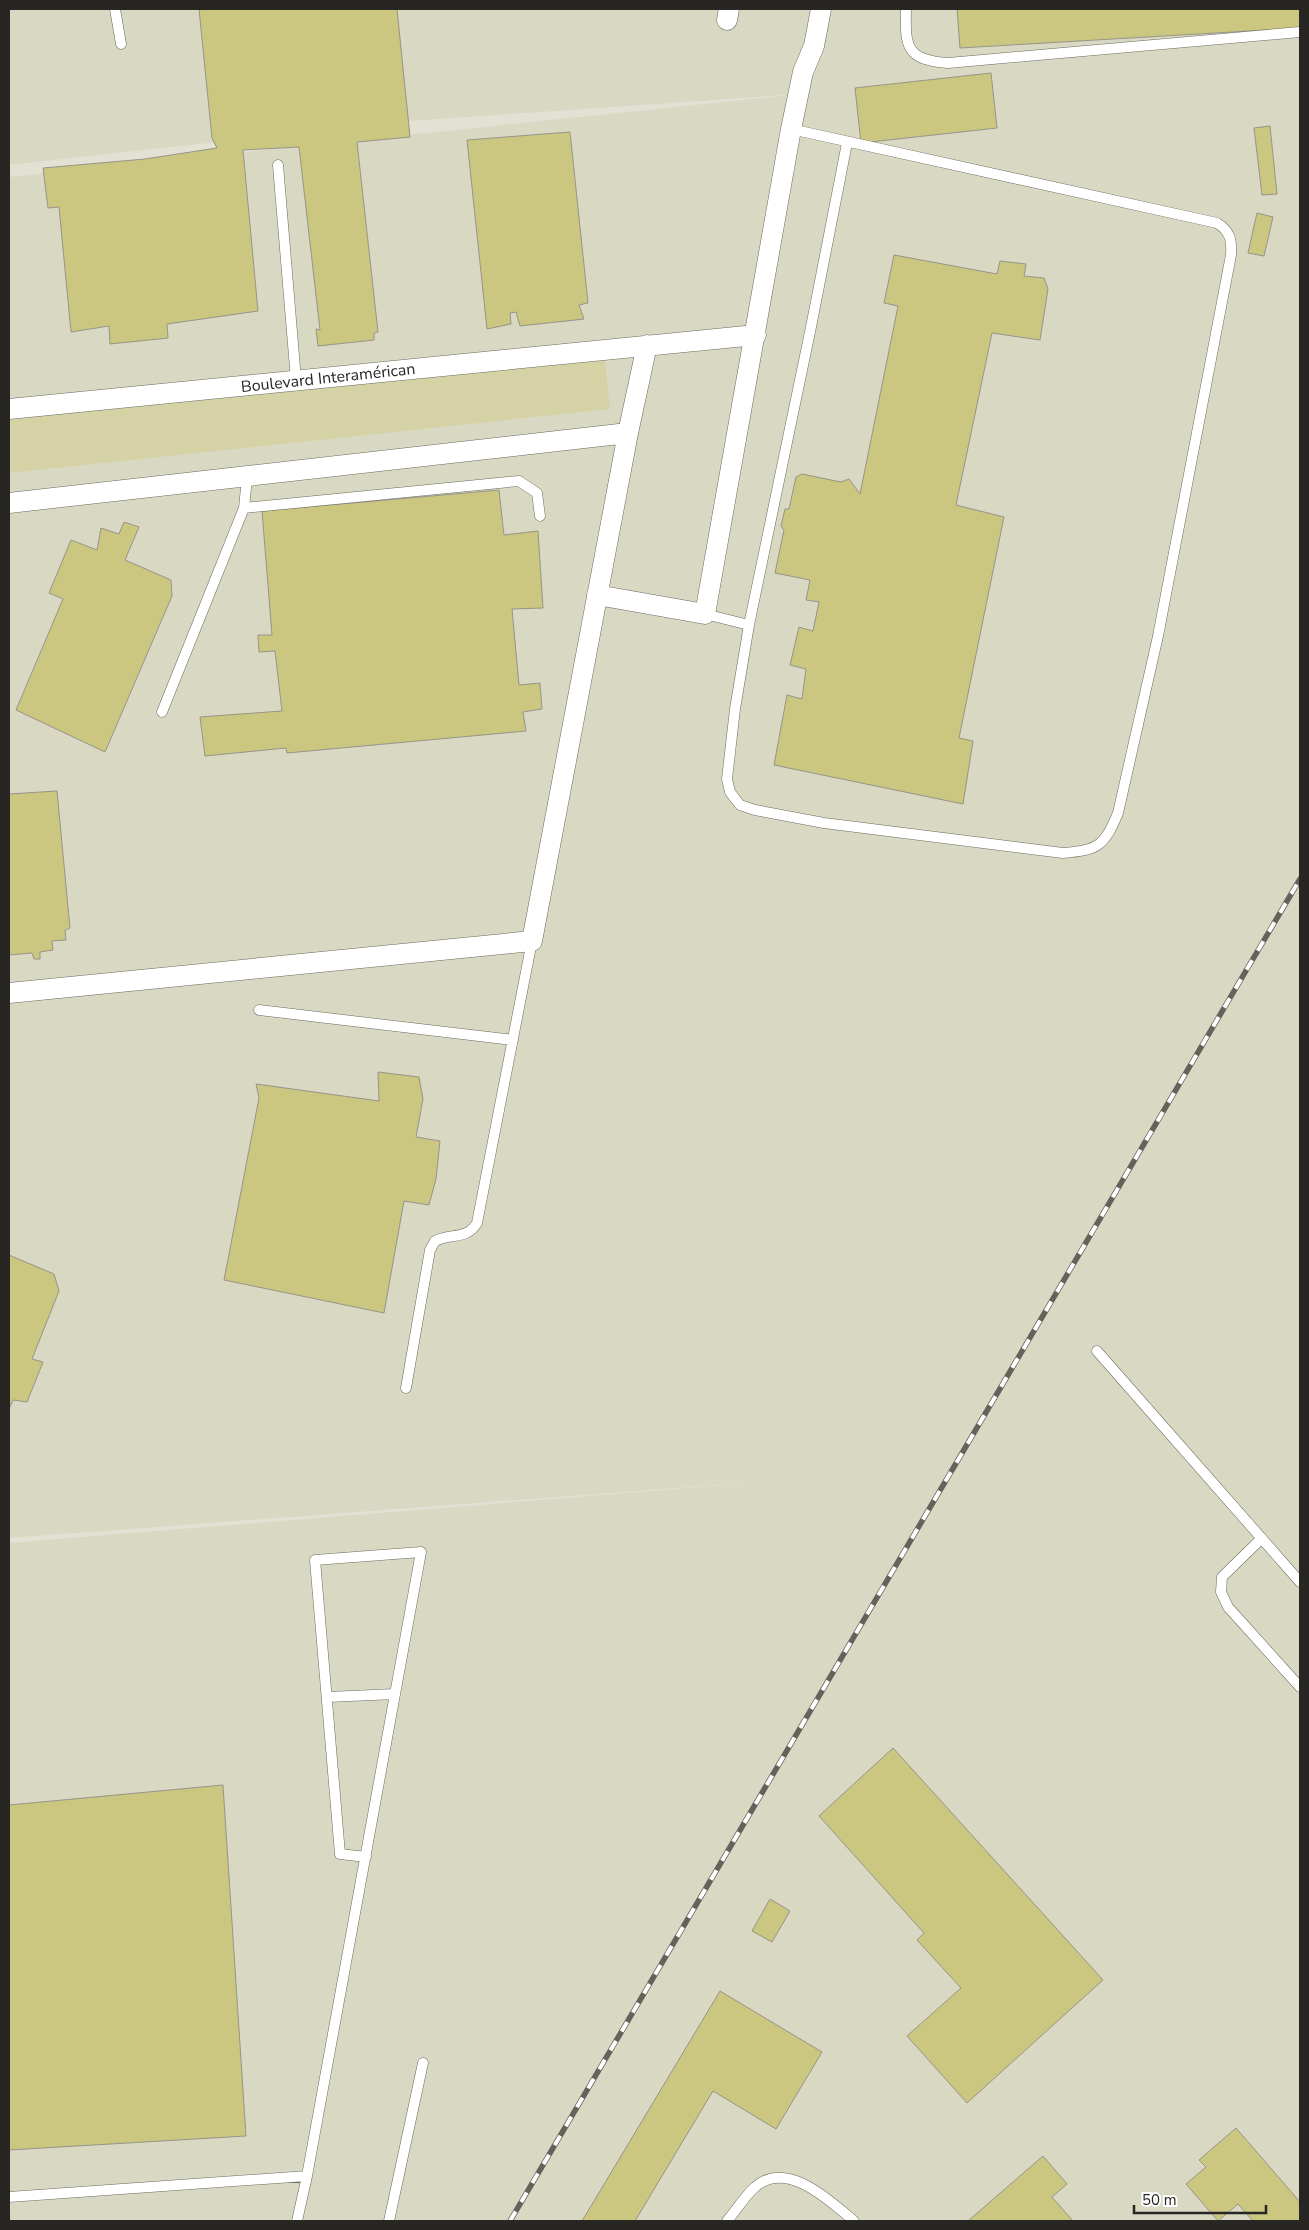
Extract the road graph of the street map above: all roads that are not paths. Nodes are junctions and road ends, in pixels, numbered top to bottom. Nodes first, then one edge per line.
1 (115, 9) edge
2 (821, 9) edge
3 (906, 9) edge
4 (1300, 32) edge
5 (121, 44) dead end
6 (791, 129) junction
7 (847, 143) junction
8 (278, 165) dead end
9 (756, 335) junction
10 (647, 345) junction
11 (296, 380) junction
12 (9, 409) edge
13 (628, 433) junction
14 (247, 477) junction
15 (9, 502) edge
16 (244, 508) junction
17 (540, 516) dead end
18 (597, 595) junction
19 (705, 614) junction
20 (750, 625) junction
21 (162, 712) dead end
22 (532, 940) junction
23 (9, 993) edge
24 (259, 1010) dead end
25 (513, 1040) junction
26 (1098, 1351) dead end
27 (406, 1388) dead end
28 (1262, 1538) junction
29 (1300, 1582) edge
30 (1300, 1687) edge
31 (395, 1694) junction
32 (328, 1697) junction
33 (366, 1857) junction
34 (423, 2062) dead end
35 (307, 2176) junction
36 (9, 2197) edge
37 (297, 2221) edge
38 (389, 2221) edge
39 (727, 2221) edge
40 (854, 2221) edge

1 - 5 lane
2 - 6 street
3 - 4 lane
6 - 7 lane
6 - 9 street
7 - 20 lane
7 - 20 lane
8 - 11 lane
9 - 10 street, Boulevard Interamérican
9 - 19 street
10 - 11 street, Boulevard Interamérican
10 - 13 street
11 - 12 street, Boulevard Interamérican
13 - 14 street
13 - 18 street
14 - 15 street
14 - 16 lane
16 - 17 lane
16 - 21 lane
18 - 19 street
18 - 22 street
19 - 20 lane
22 - 23 street
22 - 25 lane
24 - 25 lane
25 - 27 lane
26 - 28 lane
28 - 29 lane
28 - 30 lane
31 - 32 lane
31 - 32 lane
31 - 33 lane
32 - 33 lane
33 - 35 lane
34 - 38 lane
35 - 36 lane
35 - 37 lane
39 - 40 lane

